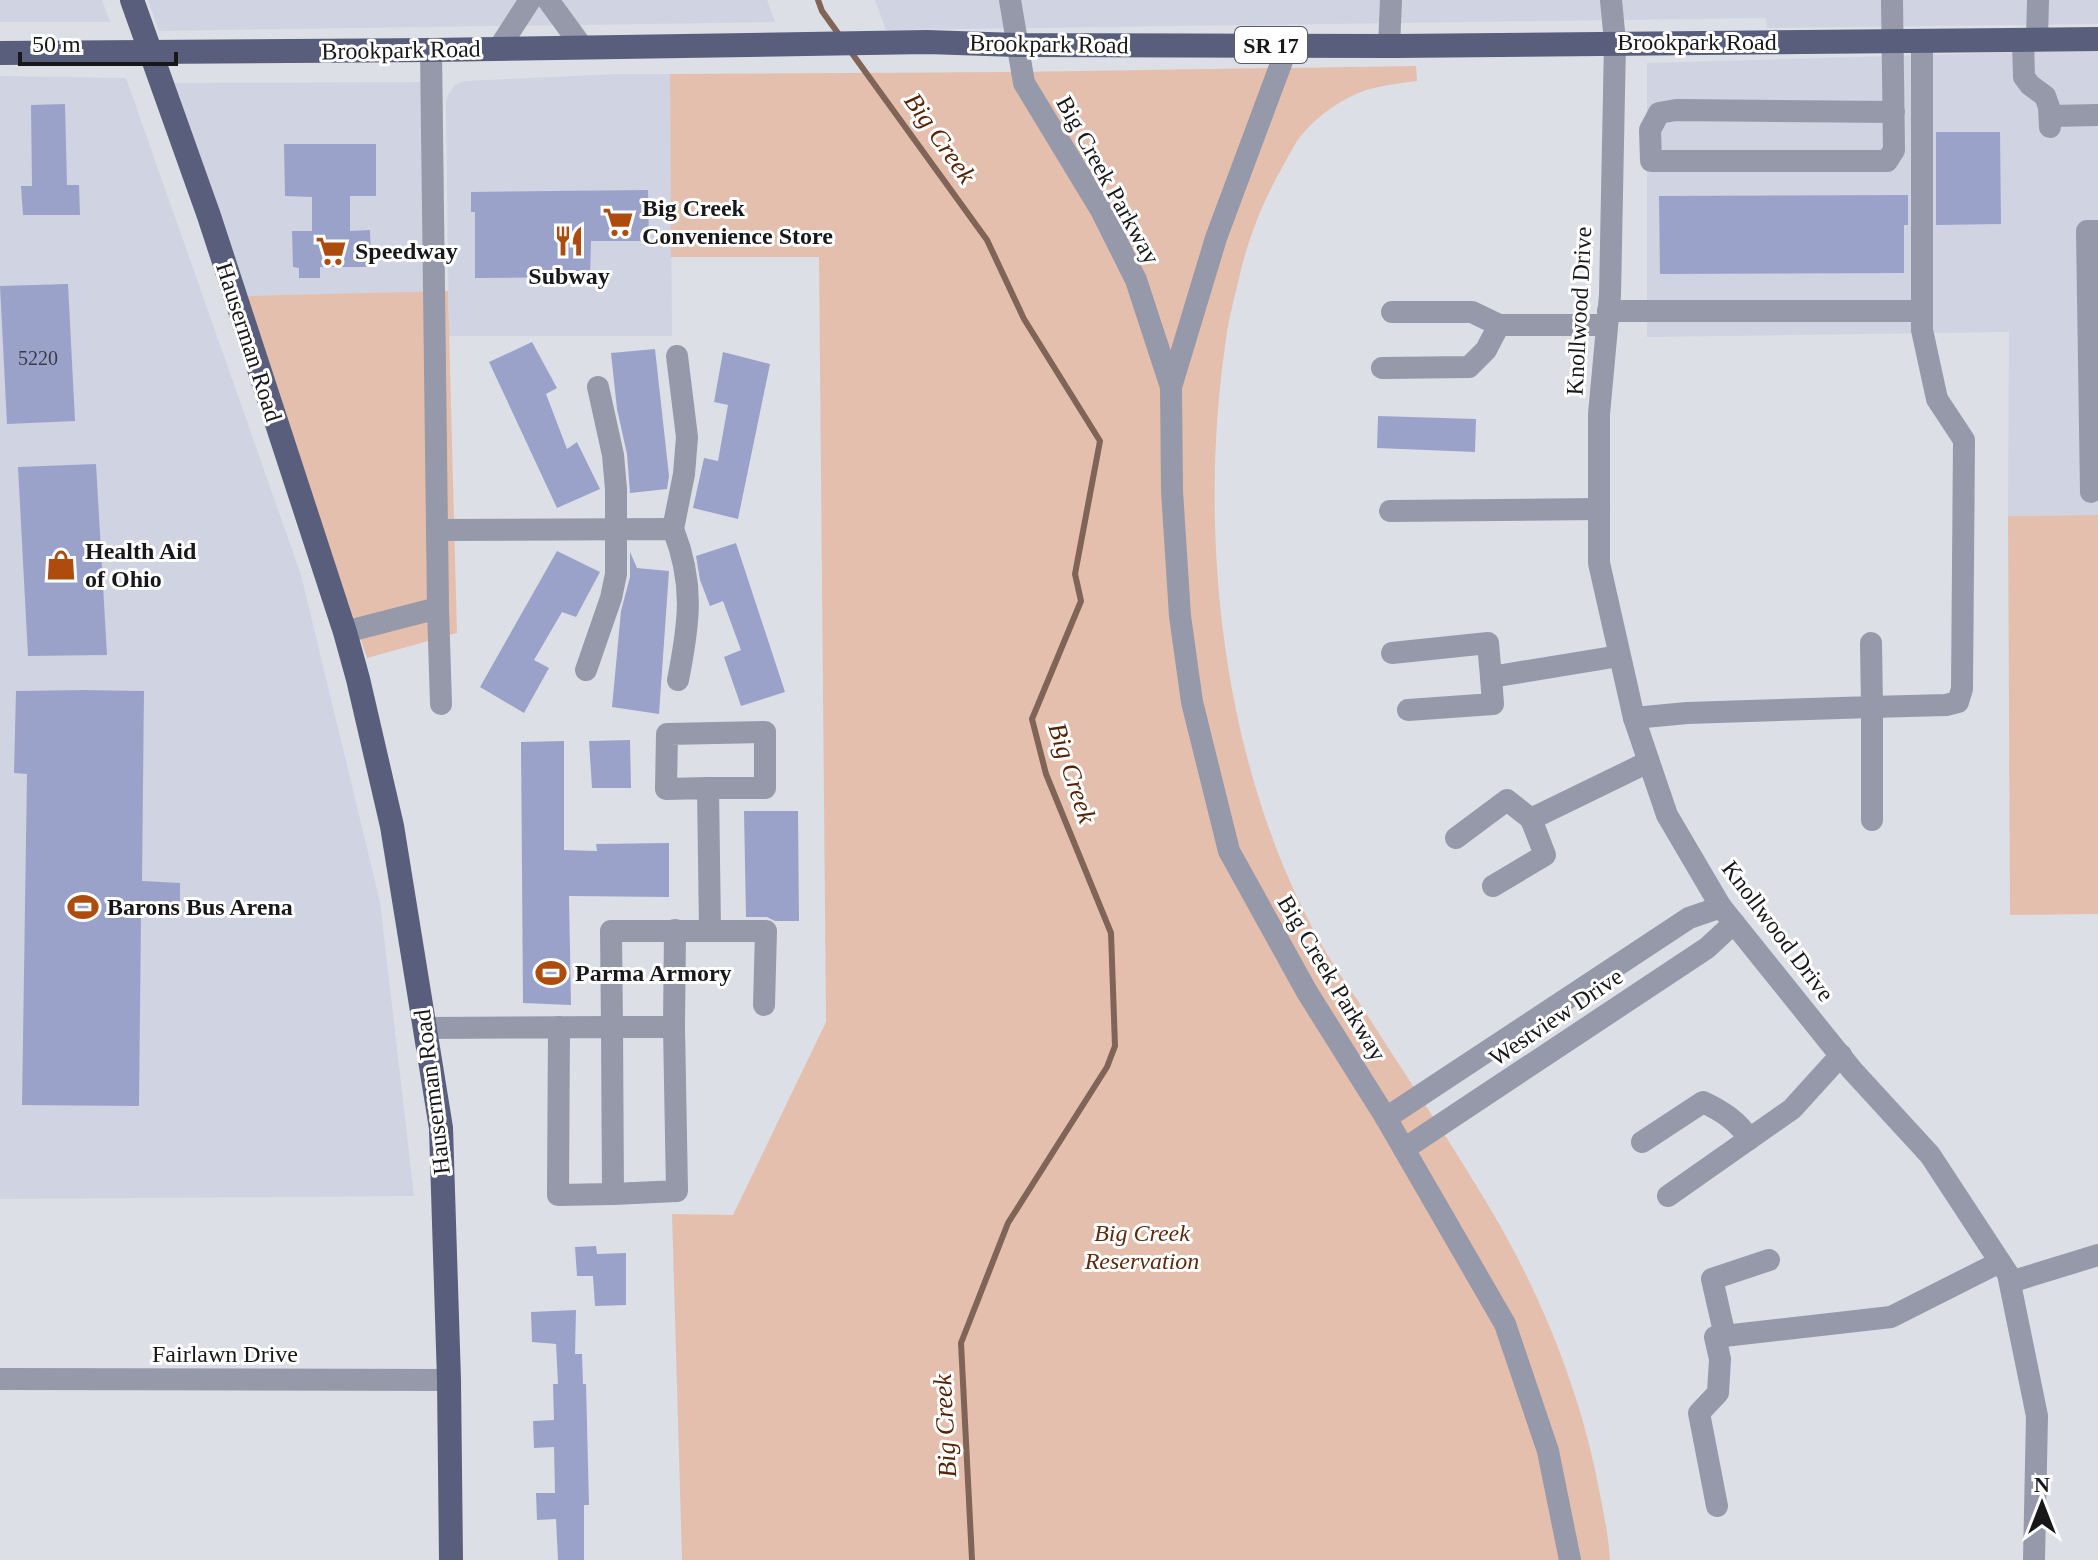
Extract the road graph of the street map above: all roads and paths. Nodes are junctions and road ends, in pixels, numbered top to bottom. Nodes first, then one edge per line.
1 (132, 0) edge
2 (530, 0) edge
3 (548, 0) edge
4 (1010, 0) edge
5 (1391, 0) edge
6 (1611, 0) edge
7 (1892, 0) edge
8 (2038, 0) edge
9 (2098, 39) edge
10 (1892, 40) junction
11 (1922, 40) junction
12 (2030, 40) junction
13 (1615, 42) junction
14 (1017, 45) junction
15 (1288, 45) junction
16 (1389, 46) junction
17 (499, 48) junction
18 (583, 48) junction
19 (431, 50) junction
20 (0, 53) edge
21 (151, 53) junction
22 (1894, 112) junction
23 (2098, 115) edge
24 (1612, 160) junction
25 (1651, 161) junction
26 (2098, 231) edge
27 (1922, 311) junction
28 (1392, 312) dead end
29 (1608, 318) junction
30 (1499, 325) junction
31 (677, 356) dead end
32 (1382, 368) dead end
33 (598, 387) dead end
34 (1171, 387) junction
35 (2091, 492) dead end
36 (1599, 509) junction
37 (1390, 511) dead end
38 (616, 529) junction
39 (673, 529) junction
40 (437, 530) junction
41 (438, 608) junction
42 (345, 632) junction
43 (1871, 643) dead end
44 (1392, 653) dead end
45 (1619, 656) junction
46 (586, 670) dead end
47 (1491, 677) junction
48 (678, 680) dead end
49 (441, 704) dead end
50 (1872, 707) junction
51 (1408, 710) dead end
52 (1634, 718) junction
53 (1648, 762) junction
54 (708, 788) junction
55 (1531, 819) junction
56 (1872, 820) dead end
57 (1456, 838) dead end
58 (1493, 886) dead end
59 (1727, 915) junction
60 (675, 930) junction
61 (710, 930) junction
62 (1607, 973) junction
63 (1627, 1001) junction
64 (764, 1005) dead end
65 (559, 1027) junction
66 (612, 1027) junction
67 (674, 1027) junction
68 (426, 1028) junction
69 (1504, 1040) junction
70 (1841, 1055) junction
71 (1525, 1068) junction
72 (1386, 1118) junction
73 (1749, 1139) junction
74 (1642, 1142) dead end
75 (1404, 1149) junction
76 (613, 1194) junction
77 (1668, 1196) dead end
78 (2098, 1255) edge
79 (1769, 1260) dead end
80 (2005, 1272) junction
81 (1725, 1336) junction
82 (0, 1379) edge
83 (449, 1380) junction
84 (1717, 1506) dead end
85 (451, 1560) edge
86 (1570, 1560) edge
87 (2034, 1560) edge

1 - 21 main road, Hauserman Road
2 - 17 street
3 - 18 street
4 - 14 street, Big Creek Parkway
5 - 16 street
6 - 13 street, Knollwood Drive
7 - 10 street
8 - 12 street
9 - 12 main road, Brookpark Road / SR 17
10 - 11 main road, Brookpark Road / SR 17
10 - 13 main road, Brookpark Road / SR 17
10 - 22 street
11 - 12 main road, Brookpark Road / SR 17
11 - 27 street
12 - 23 street
13 - 16 main road, Brookpark Road / SR 17
13 - 24 street, Knollwood Drive
14 - 15 main road, Brookpark Road / SR 17
14 - 18 main road, Brookpark Road / SR 17
14 - 34 street, Big Creek Parkway
15 - 16 main road, Brookpark Road / SR 17
15 - 34 street, Big Creek Parkway
17 - 18 main road, Brookpark Road / SR 17
17 - 19 main road, Brookpark Road / SR 17
19 - 21 main road, Brookpark Road / SR 17
19 - 40 street
20 - 21 main road, Brookpark Road / SR 17
21 - 42 main road, Hauserman Road
22 - 25 street
22 - 25 street
24 - 25 street
24 - 29 street, Knollwood Drive
26 - 35 street
27 - 29 street
27 - 50 street
28 - 30 street
29 - 30 street
29 - 36 street, Knollwood Drive
30 - 32 street
31 - 39 street
33 - 38 street
34 - 72 street, Big Creek Parkway
36 - 37 street
36 - 45 street, Knollwood Drive
38 - 39 street
38 - 40 street
38 - 46 street
39 - 48 street
40 - 41 street
41 - 42 street
41 - 49 street
42 - 68 main road, Hauserman Road
43 - 50 street
44 - 47 street
45 - 47 street
45 - 52 street, Knollwood Drive
47 - 51 street
50 - 52 street
50 - 56 street
52 - 53 street, Knollwood Drive
53 - 55 street
53 - 59 street, Knollwood Drive
54 - 54 street
54 - 61 street
55 - 57 street
55 - 58 street
59 - 62 street, Westview Drive
59 - 63 street, Westview Drive
59 - 70 street, Knollwood Drive
60 - 61 street
60 - 66 street
60 - 67 street
61 - 64 street
62 - 63 street
62 - 69 street, Westview Drive
63 - 71 street, Westview Drive
65 - 66 street
65 - 68 street
65 - 76 street
66 - 67 street
66 - 76 street
67 - 76 street
68 - 83 main road, Hauserman Road
69 - 71 street
69 - 72 street, Westview Drive
70 - 73 street
70 - 80 street, Knollwood Drive
71 - 75 street, Westview Drive
72 - 75 street, Big Creek Parkway
73 - 74 street
73 - 77 street
75 - 86 street, Big Creek Parkway
78 - 80 street
79 - 81 street
80 - 81 street
80 - 87 street, Knollwood Drive
81 - 84 street
82 - 83 street, Fairlawn Drive
83 - 85 main road, Hauserman Road

